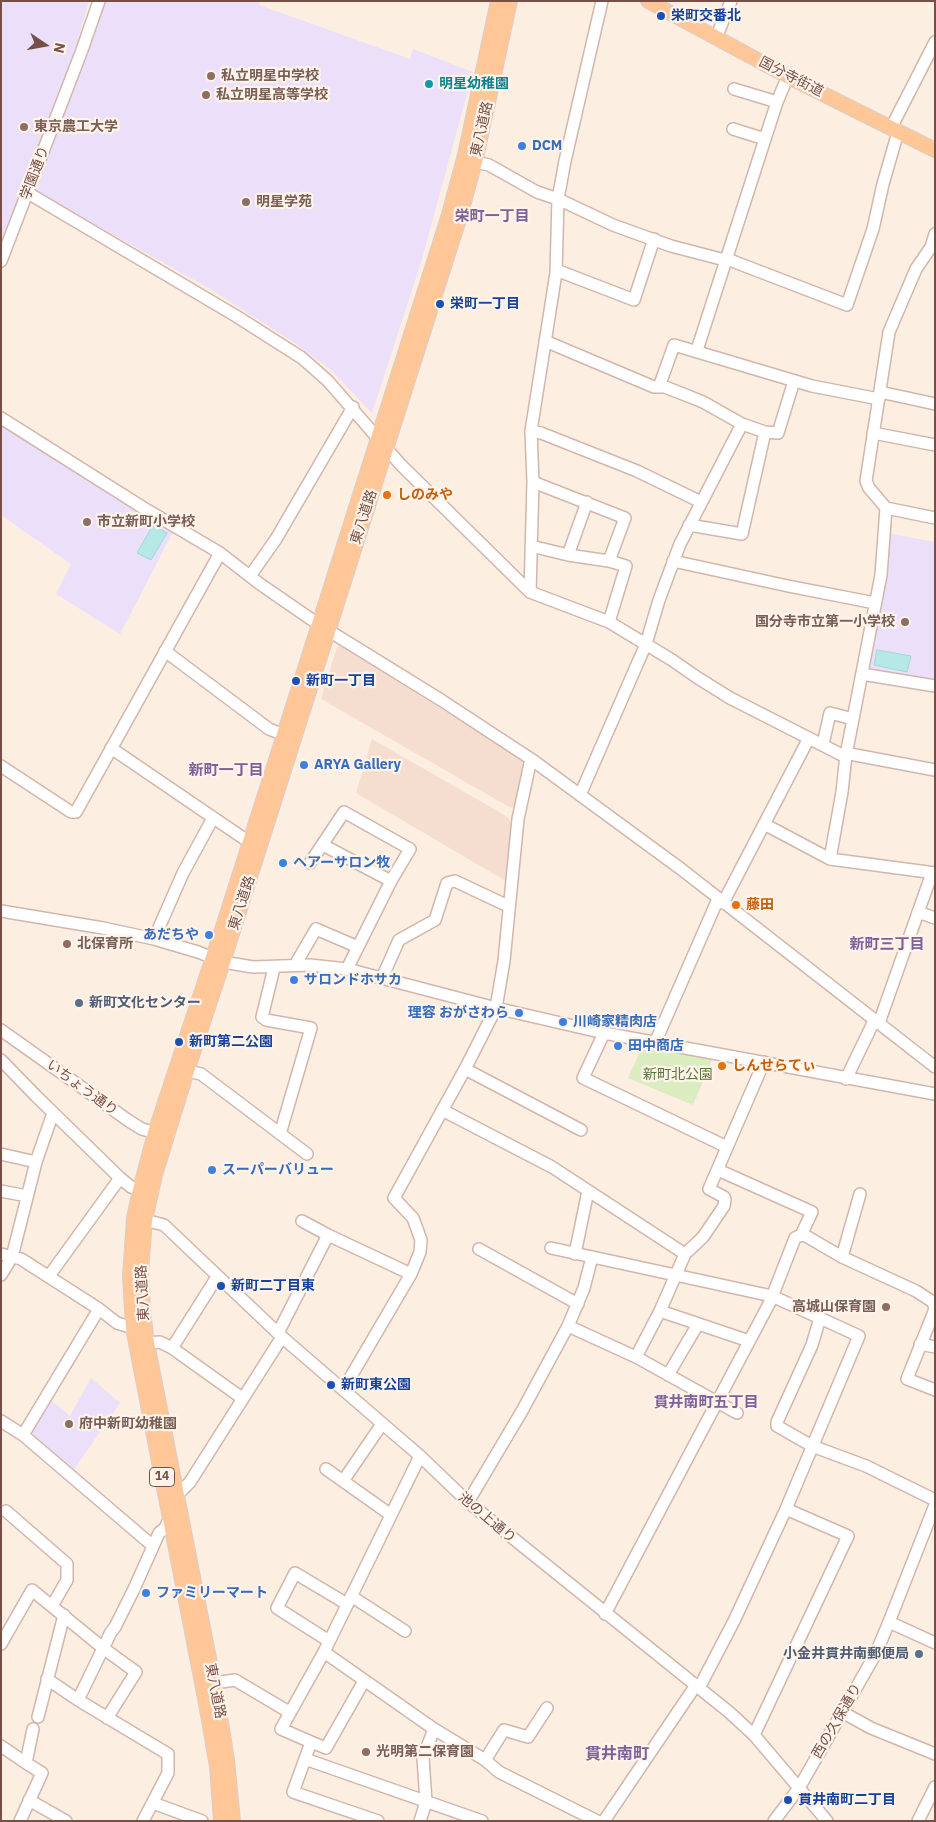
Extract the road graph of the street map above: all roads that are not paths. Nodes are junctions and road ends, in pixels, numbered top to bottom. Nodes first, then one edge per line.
1 (99, 1) edge
2 (498, 1) edge
3 (510, 1) edge
4 (602, 1) edge
5 (648, 1) edge
6 (731, 1) edge
7 (716, 38) junction
8 (935, 42) edge
9 (788, 76) junction
10 (734, 89) dead end
11 (777, 102) junction
12 (733, 129) dead end
13 (895, 130) junction
14 (764, 139) junction
15 (935, 150) edge
16 (475, 162) junction
17 (28, 193) junction
18 (558, 199) junction
19 (453, 220) junction
20 (935, 234) edge
21 (654, 239) junction
22 (727, 259) junction
23 (1, 261) edge
24 (556, 270) junction
25 (545, 341) junction
26 (697, 350) junction
27 (794, 381) junction
28 (659, 387) junction
29 (879, 395) junction
30 (935, 404) edge
31 (353, 408) junction
32 (1, 418) edge
33 (742, 424) junction
34 (531, 431) junction
35 (765, 432) junction
36 (873, 434) junction
37 (382, 443) junction
38 (935, 445) edge
39 (533, 482) junction
40 (587, 502) junction
41 (701, 502) junction
42 (886, 508) junction
43 (935, 518) edge
44 (689, 525) junction
45 (531, 546) junction
46 (220, 553) junction
47 (568, 555) junction
48 (609, 561) junction
49 (673, 561) junction
50 (250, 576) junction
51 (530, 592) junction
52 (876, 603) junction
53 (609, 622) junction
54 (323, 628) junction
55 (646, 644) junction
56 (165, 651) junction
57 (862, 674) junction
58 (935, 686) edge
59 (853, 719) junction
60 (284, 735) junction
61 (809, 738) junction
62 (823, 744) junction
63 (111, 748) junction
64 (846, 755) junction
65 (531, 759) junction
66 (1, 766) edge
67 (935, 770) edge
68 (580, 795) junction
69 (213, 818) junction
70 (764, 824) junction
71 (249, 842) junction
72 (323, 845) junction
73 (830, 859) junction
74 (310, 863) dead end
75 (933, 873) edge
76 (391, 881) junction
77 (721, 901) junction
78 (508, 906) junction
79 (1, 911) edge
80 (918, 912) junction
81 (935, 918) edge
82 (154, 939) junction
83 (358, 947) junction
84 (218, 960) junction
85 (296, 966) junction
86 (274, 968) junction
87 (347, 969) junction
88 (382, 978) junction
89 (496, 1008) junction
90 (877, 1021) junction
91 (1, 1030) edge
92 (604, 1033) junction
93 (655, 1043) junction
94 (1, 1060) edge
95 (764, 1062) junction
96 (935, 1067) edge
97 (466, 1068) junction
98 (187, 1071) junction
99 (846, 1079) junction
100 (935, 1094) edge
101 (442, 1110) junction
102 (53, 1113) junction
103 (581, 1130) dead end
104 (280, 1134) junction
105 (161, 1135) junction
106 (727, 1147) junction
107 (1, 1154) edge
108 (307, 1154) dead end
109 (36, 1162) junction
110 (718, 1170) junction
111 (120, 1178) junction
112 (140, 1190) junction
113 (1, 1191) edge
114 (588, 1191) junction
115 (860, 1194) dead end
116 (27, 1196) junction
117 (145, 1220) junction
118 (302, 1221) dead end
119 (328, 1235) junction
120 (801, 1235) junction
121 (551, 1248) dead end
122 (479, 1249) dead end
123 (575, 1254) junction
124 (685, 1254) junction
125 (7, 1256) edge
126 (592, 1257) junction
127 (842, 1257) junction
128 (411, 1274) junction
129 (1, 1275) edge
130 (49, 1276) junction
131 (676, 1276) junction
132 (217, 1277) junction
133 (772, 1296) junction
134 (578, 1304) junction
135 (99, 1309) junction
136 (660, 1311) junction
137 (820, 1318) junction
138 (698, 1324) junction
139 (568, 1326) junction
140 (133, 1328) junction
141 (280, 1335) junction
142 (750, 1341) junction
143 (147, 1343) junction
144 (920, 1344) junction
145 (935, 1346) edge
146 (172, 1348) junction
147 (636, 1357) junction
148 (668, 1375) junction
149 (342, 1390) junction
150 (935, 1390) edge
151 (242, 1398) junction
152 (717, 1403) junction
153 (737, 1413) dead end
154 (1, 1421) edge
155 (382, 1424) junction
156 (23, 1435) junction
157 (812, 1446) junction
158 (420, 1456) junction
159 (326, 1469) dead end
160 (343, 1481) junction
161 (178, 1495) junction
162 (935, 1500) edge
163 (468, 1502) junction
164 (935, 1505) edge
165 (786, 1509) junction
166 (6, 1511) dead end
167 (391, 1516) junction
168 (170, 1518) junction
169 (153, 1546) junction
170 (349, 1600) junction
171 (52, 1606) junction
172 (605, 1614) junction
173 (64, 1615) junction
174 (889, 1622) junction
175 (405, 1631) dead end
176 (329, 1641) junction
177 (935, 1643) edge
178 (1, 1644) edge
179 (103, 1648) junction
180 (324, 1652) junction
181 (47, 1679) junction
182 (364, 1681) junction
183 (214, 1683) junction
184 (698, 1687) junction
185 (78, 1700) junction
186 (546, 1708) dead end
187 (289, 1712) junction
188 (842, 1712) junction
189 (38, 1717) dead end
190 (107, 1718) junction
191 (33, 1729) dead end
192 (434, 1729) junction
193 (754, 1735) junction
194 (311, 1742) junction
195 (1, 1746) edge
196 (935, 1754) edge
197 (304, 1759) junction
198 (485, 1760) junction
199 (26, 1764) junction
200 (935, 1787) edge
201 (799, 1788) junction
202 (29, 1800) junction
203 (426, 1802) junction
204 (153, 1803) junction
205 (20, 1821) edge
206 (66, 1821) edge
207 (143, 1821) edge
208 (202, 1821) edge
209 (221, 1821) edge
210 (233, 1821) edge
211 (378, 1821) edge
212 (420, 1821) edge
213 (482, 1821) edge
214 (597, 1821) edge
215 (604, 1821) edge
216 (774, 1821) edge
217 (827, 1821) edge
218 (918, 1821) edge

1 - 17 street, 学園通り
2 - 19 main road, 東八道路 / 14
3 - 16 main road, 東八道路 / 14
4 - 18 street
5 - 7 main road, 国分寺街道
6 - 7 street
7 - 9 main road, 国分寺街道
8 - 13 street
9 - 11 street
9 - 13 main road, 国分寺街道
10 - 11 street
11 - 14 street
12 - 14 street
13 - 15 main road, 国分寺街道
13 - 22 street
14 - 22 street
16 - 18 street
16 - 19 main road, 東八道路 / 14
17 - 23 street, 学園通り
17 - 31 street
18 - 21 street
18 - 24 street
19 - 37 main road, 東八道路 / 14
20 - 29 street
21 - 22 street
21 - 24 street
22 - 26 street
24 - 25 street
25 - 28 street
25 - 34 street
26 - 27 street
26 - 28 street
27 - 29 street
27 - 35 street
28 - 33 street
29 - 30 street
29 - 36 street
31 - 37 street
31 - 50 street
32 - 46 street
33 - 35 street
33 - 41 street
34 - 39 street
34 - 41 street
35 - 44 street
36 - 38 street
36 - 42 street
37 - 51 street
37 - 54 main road, 東八道路 / 14
39 - 40 street
39 - 45 street
40 - 47 street
40 - 48 street
41 - 44 street
42 - 43 street
42 - 52 street
44 - 49 street
45 - 47 street
45 - 51 street
46 - 50 street
46 - 56 street
47 - 48 street
48 - 53 street
49 - 52 street
49 - 55 street
50 - 54 street
51 - 53 street
52 - 57 street
53 - 55 street
54 - 60 main road, 東八道路 / 14
54 - 65 street
54 - 84 main road, 東八道路 / 14
55 - 61 street
55 - 68 street
56 - 60 street
56 - 63 street
57 - 58 street
57 - 59 street
59 - 62 street
59 - 64 street
60 - 71 main road, 東八道路 / 14
61 - 62 street
61 - 70 street
62 - 64 street
63 - 66 street
63 - 69 street
64 - 67 street
64 - 73 street
65 - 68 street
65 - 78 street
68 - 77 street
69 - 71 street
69 - 82 street
70 - 73 street
70 - 77 street
71 - 84 main road, 東八道路 / 14
72 - 74 street
72 - 76 street
72 - 76 street
73 - 75 street
75 - 80 street
76 - 83 street
77 - 90 street
77 - 93 street
78 - 88 street
78 - 89 street
79 - 82 street
80 - 81 street
80 - 90 street
82 - 84 street
83 - 85 street
83 - 87 street
84 - 86 street
84 - 98 main road, 東八道路 / 14
84 - 105 main road, 東八道路 / 14
85 - 86 street
85 - 87 street
86 - 104 street
87 - 88 street
88 - 89 street
89 - 92 street
89 - 97 street
90 - 96 street
90 - 99 street
91 - 105 street, いちょう通り
92 - 93 street
92 - 106 street
93 - 95 street
94 - 102 street
95 - 99 street
95 - 106 street
97 - 101 street
97 - 103 street
98 - 104 street
98 - 105 main road, 東八道路 / 14
99 - 100 street
101 - 114 street
101 - 128 street
102 - 109 street
102 - 111 street
104 - 108 street
105 - 112 main road, 東八道路 / 14
105 - 117 main road, 東八道路 / 14
106 - 110 street
107 - 109 street
109 - 116 street
110 - 120 street
110 - 124 street
111 - 112 street
111 - 130 street
112 - 140 main road, 東八道路 / 14
113 - 116 street
114 - 123 street
114 - 124 street
115 - 127 street
116 - 125 street
117 - 132 street, 池の上通り
117 - 143 main road, 東八道路 / 14
118 - 119 street
119 - 128 street
119 - 141 street
120 - 127 street
120 - 133 street
121 - 123 street
122 - 134 street
123 - 126 street
124 - 131 street
125 - 129 street
125 - 130 street
126 - 131 street
126 - 134 street
127 - 144 street
128 - 149 street
130 - 135 street
131 - 133 street
131 - 136 street
132 - 141 street, 池の上通り
132 - 146 street
133 - 137 street
133 - 142 street
134 - 139 street
135 - 140 street
135 - 156 street
136 - 138 street
136 - 147 street
137 - 157 street
137 - 157 street
138 - 142 street
138 - 148 street
139 - 147 street
139 - 163 street
140 - 168 main road, 東八道路 / 14
141 - 149 street, 池の上通り
141 - 151 street
142 - 152 street
143 - 146 street
143 - 161 main road, 東八道路 / 14
144 - 145 street
144 - 150 street
146 - 151 street
147 - 148 street
148 - 152 street
149 - 155 street, 池の上通り
151 - 161 street
152 - 153 street
152 - 172 street
154 - 156 street
155 - 158 street, 池の上通り
155 - 160 street
156 - 169 street
157 - 162 street
157 - 165 street
158 - 163 street, 池の上通り
158 - 167 street
159 - 160 street
160 - 167 street
161 - 168 street
161 - 183 main road, 東八道路 / 14
163 - 172 street, 池の上通り
164 - 174 street, 西の久保通り
165 - 184 street
165 - 193 street
166 - 171 street
167 - 170 street
168 - 169 street
168 - 209 main road, 東八道路 / 14
169 - 179 street
170 - 175 street
170 - 176 street
170 - 176 street
171 - 173 street
171 - 178 street
172 - 184 street, 池の上通り
173 - 179 street
173 - 181 street
174 - 177 street
174 - 188 street, 西の久保通り
176 - 180 street
179 - 185 street
179 - 190 street
180 - 182 street
180 - 187 street
181 - 185 street
181 - 189 street
182 - 192 street
182 - 194 street
183 - 187 street
183 - 210 main road, 東八道路 / 14
184 - 193 street, 池の上通り
184 - 215 street
185 - 190 street
186 - 198 street
187 - 194 street
188 - 196 street
188 - 201 street, 西の久保通り
190 - 204 street
191 - 199 street
192 - 198 street
192 - 203 street
193 - 201 street, 池の上通り
194 - 197 street
195 - 199 street
197 - 203 street
197 - 211 street
198 - 214 street
199 - 202 street
200 - 218 street
201 - 216 street, 西の久保通り
201 - 217 street, 池の上通り
202 - 205 street
202 - 206 street
203 - 212 street
203 - 213 street
204 - 207 street
204 - 208 street

